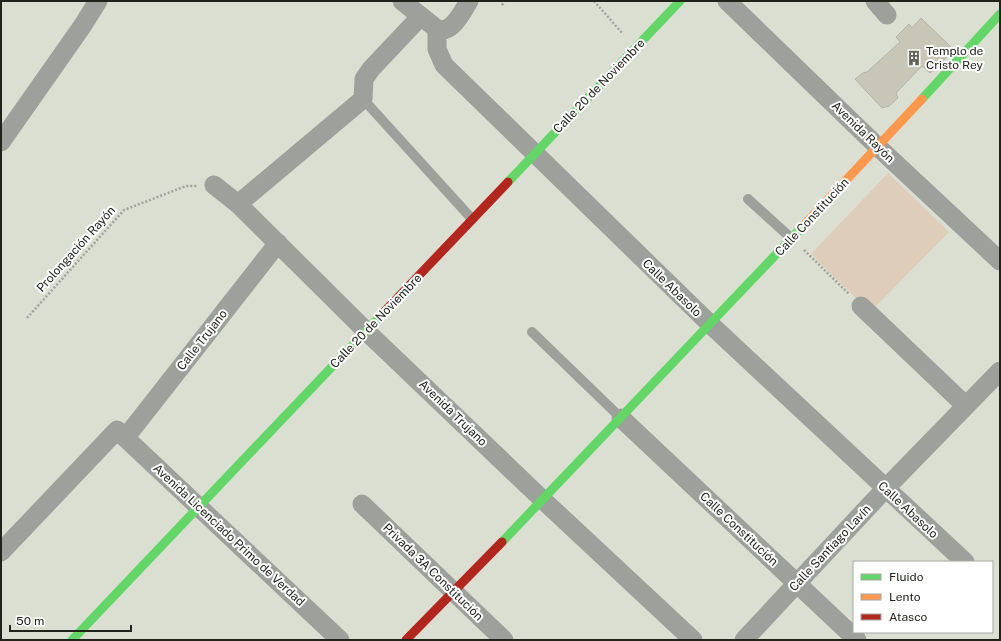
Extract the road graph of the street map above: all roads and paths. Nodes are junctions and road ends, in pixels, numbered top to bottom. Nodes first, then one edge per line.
1 (98, 1) edge
2 (402, 1) edge
3 (469, 1) edge
4 (505, 1) edge
5 (594, 1) edge
6 (680, 1) edge
7 (727, 1) edge
8 (875, 1) edge
9 (502, 5) dead end
10 (1000, 14) edge
11 (888, 15) dead end
12 (421, 16) junction
13 (437, 29) junction
14 (635, 48) junction
15 (363, 99) junction
16 (1, 142) edge
17 (878, 147) junction
18 (535, 153) junction
19 (214, 185) joint
20 (748, 199) dead end
21 (238, 204) junction
22 (472, 219) junction
23 (791, 238) junction
24 (278, 243) junction
25 (1000, 261) edge
26 (861, 306) joint
27 (27, 318) dead end
28 (710, 324) junction
29 (366, 331) junction
30 (532, 332) dead end
31 (999, 373) edge
32 (966, 406) junction
33 (621, 418) junction
34 (122, 433) junction
35 (885, 489) junction
36 (543, 500) junction
37 (362, 504) dead end
38 (199, 506) junction
39 (1, 552) edge
40 (963, 561) edge
41 (797, 583) junction
42 (454, 591) junction
43 (72, 640) edge
44 (340, 640) edge
45 (406, 640) edge
46 (504, 640) edge
47 (693, 640) edge
48 (744, 640) edge
49 (857, 640) edge

1 - 16 street
2 - 12 street
3 - 13 street
4 - 9 path
5 - 14 path
6 - 14 main road, Calle 20 de Noviembre
7 - 17 street, Avenida Rayón
8 - 11 street
10 - 17 main road, Calle Constitución
12 - 13 street
12 - 15 street
13 - 18 street, Calle Abasolo
14 - 18 main road, Calle 20 de Noviembre
15 - 21 street
15 - 22 lane
17 - 23 main road, Calle Constitución
17 - 25 street, Avenida Rayón
18 - 22 main road, Calle 20 de Noviembre
18 - 28 street, Calle Abasolo
19 - 21 street, Avenida Trujano
19 - 27 path, Prolongación Rayón
20 - 23 lane
21 - 24 street, Avenida Trujano
22 - 29 main road, Calle 20 de Noviembre
23 - 26 path
23 - 28 main road, Calle Constitución
24 - 29 street, Avenida Trujano
24 - 34 street, Calle Trujano
26 - 32 street
28 - 33 main road, Calle Constitución
28 - 35 street, Calle Abasolo
29 - 36 street, Avenida Trujano
29 - 38 main road, Calle 20 de Noviembre
30 - 33 lane
31 - 32 street, Calle Santiago Lavín
32 - 35 street, Calle Santiago Lavín
33 - 36 main road, Calle Constitución
33 - 41 street, Calle Constitución
34 - 38 street, Avenida Licenciado Primo de Verdad
34 - 39 street, Calle Trujano
35 - 40 street, Calle Abasolo
35 - 41 street, Calle Santiago Lavín
36 - 42 main road, Calle Constitución
36 - 47 street, Avenida Trujano
37 - 42 street, Privada 3A Constitución
38 - 43 main road, Calle 20 de Noviembre
38 - 44 street, Avenida Licenciado Primo de Verdad
41 - 48 street, Calle Santiago Lavín
41 - 49 street, Calle Constitución
42 - 45 main road, Calle Constitución
42 - 46 street, Privada 3A Constitución

